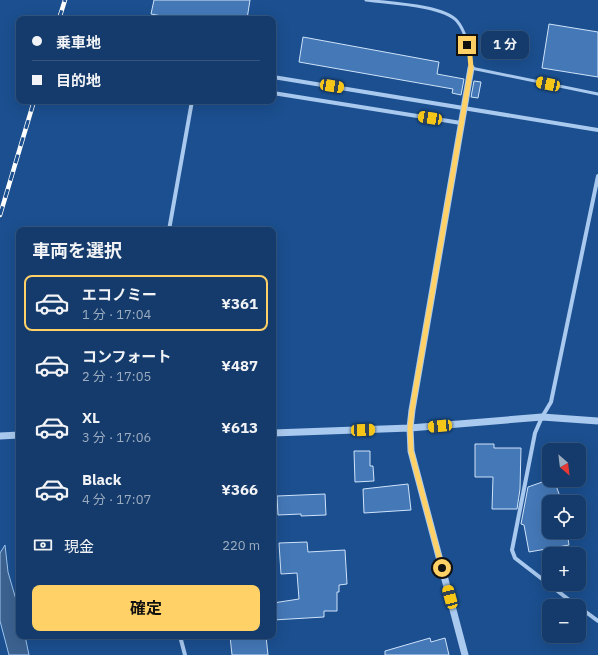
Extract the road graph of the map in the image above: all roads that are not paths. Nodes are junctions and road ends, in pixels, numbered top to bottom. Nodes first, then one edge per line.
1 (366, 0) edge
2 (471, 68) junction
3 (276, 77) edge
4 (276, 93) edge
5 (598, 94) edge
6 (191, 104) edge
7 (464, 108) junction
8 (461, 123) junction
9 (598, 130) edge
10 (598, 176) edge
11 (170, 227) edge
12 (542, 417) junction
13 (598, 421) edge
14 (410, 428) junction
15 (276, 433) edge
16 (16, 435) edge
17 (0, 436) edge
18 (568, 599) edge
19 (586, 613) edge
20 (598, 621) edge
21 (181, 639) edge
22 (185, 655) edge
23 (465, 655) edge

1 - 2 lane
2 - 5 lane
2 - 7 street
3 - 7 street
4 - 8 street
6 - 11 street
7 - 8 street
7 - 9 street
8 - 14 street
10 - 12 street
12 - 13 street
12 - 14 street
12 - 18 street
14 - 15 street
14 - 23 street
16 - 17 street
19 - 20 street
21 - 22 street

